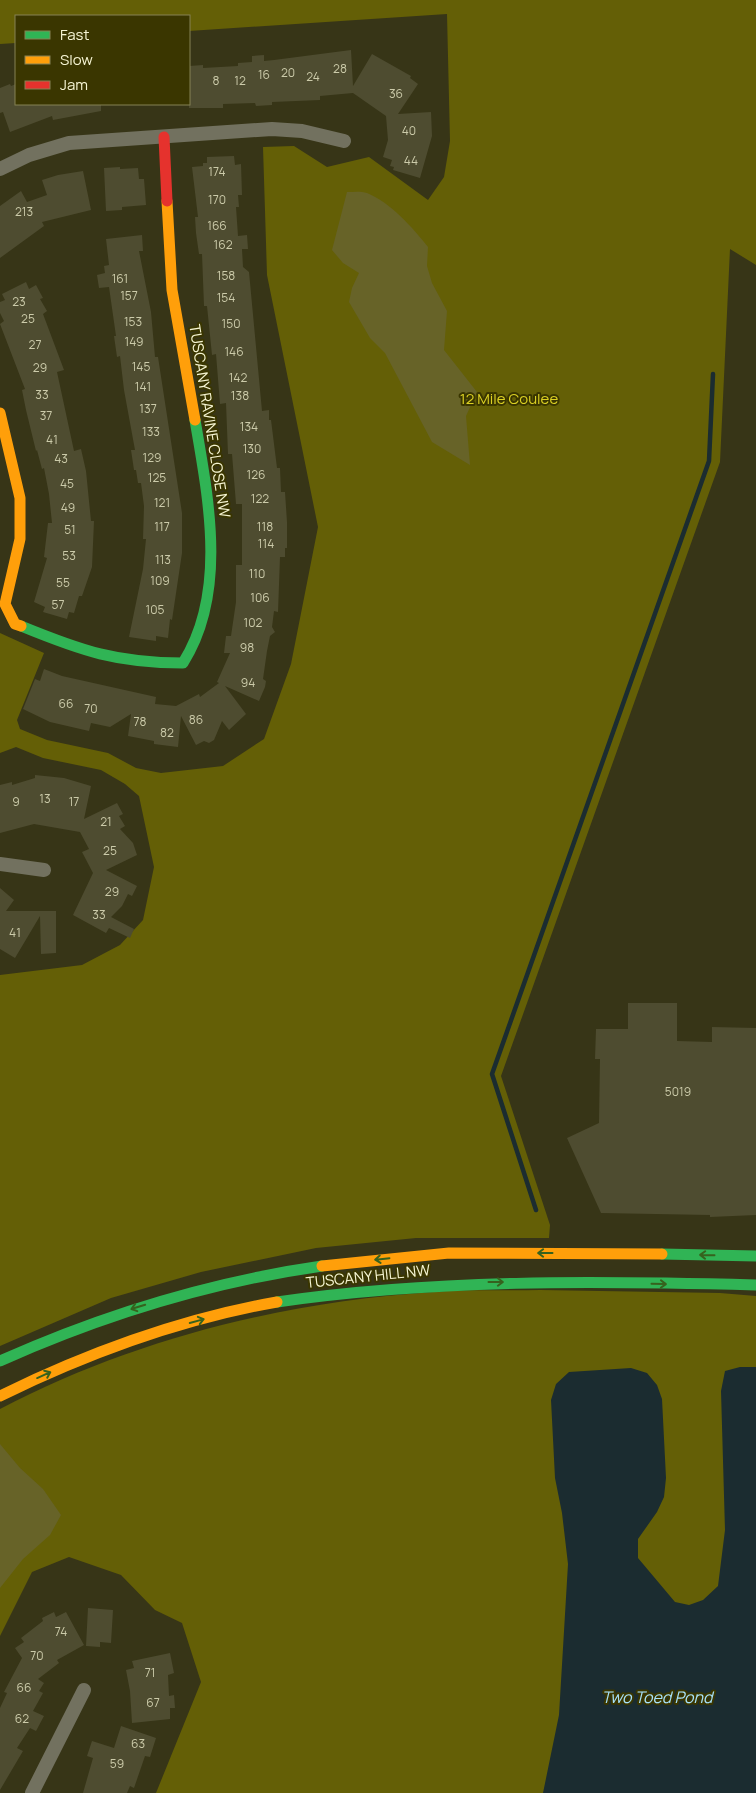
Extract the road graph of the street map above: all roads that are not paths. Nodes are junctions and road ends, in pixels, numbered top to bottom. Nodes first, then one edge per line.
1 (164, 137) junction
2 (344, 141) dead end
3 (0, 169) edge
4 (0, 413) edge
5 (0, 864) edge
6 (44, 870) dead end
7 (756, 1256) edge
8 (756, 1285) edge
9 (0, 1361) edge
10 (0, 1396) edge
11 (84, 1690) dead end
12 (32, 1793) edge

1 - 2 street
1 - 3 street
1 - 4 street, TUSCANY RAVINE CLOSE NW
5 - 6 street
7 -> 9 street, TUSCANY HILL NW
10 -> 8 street, TUSCANY HILL NW
11 - 12 street

